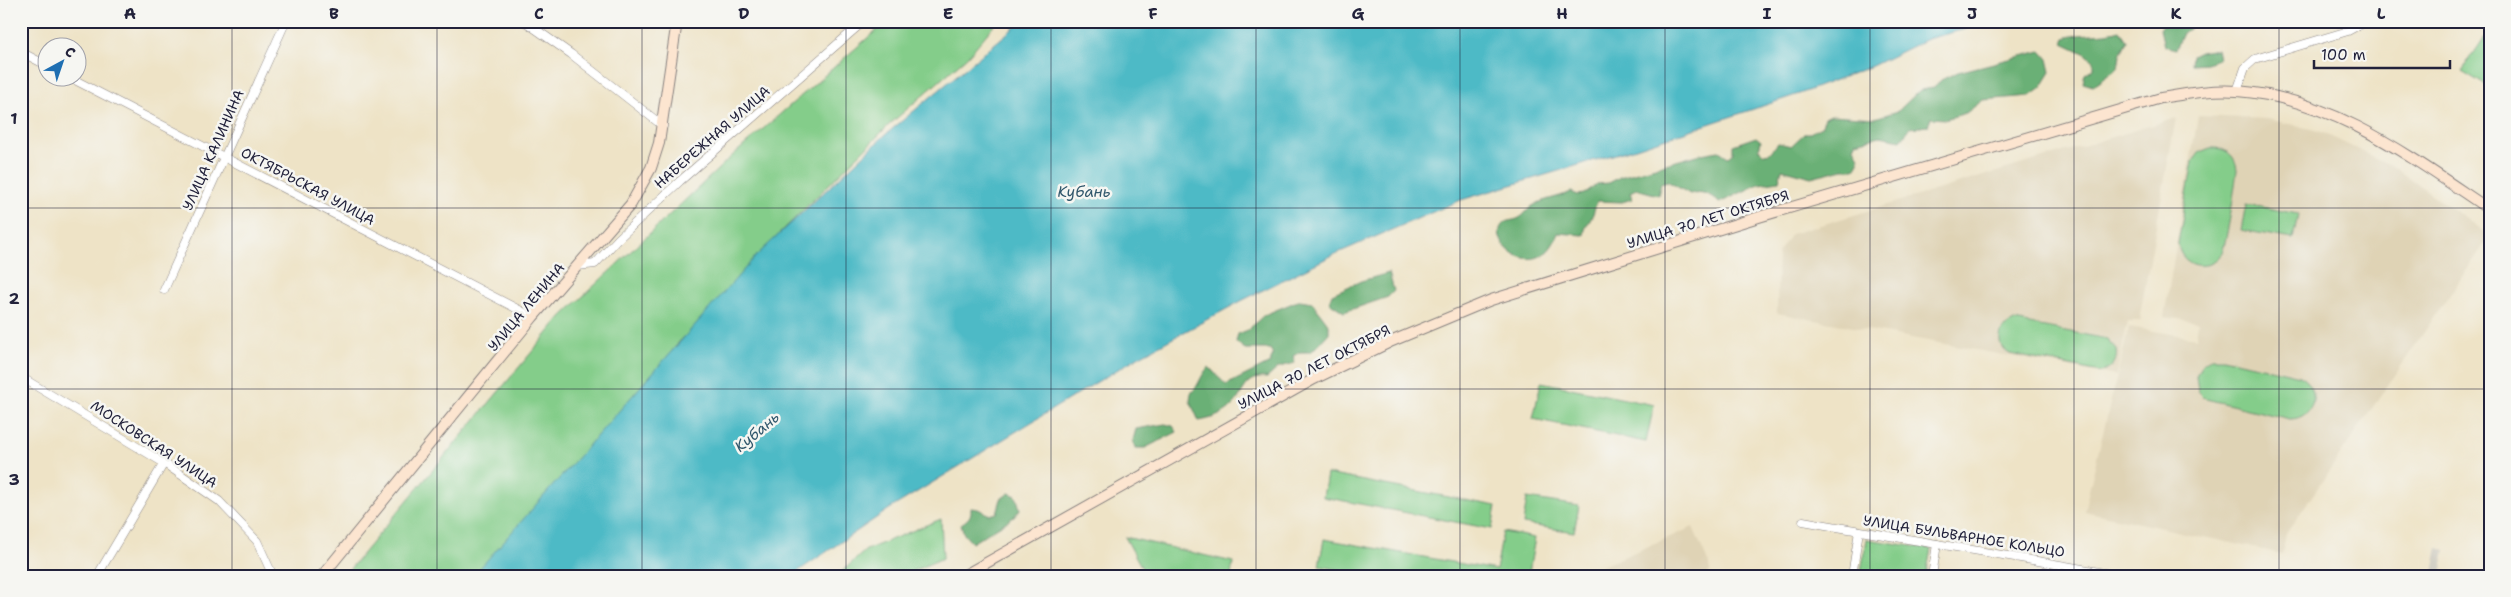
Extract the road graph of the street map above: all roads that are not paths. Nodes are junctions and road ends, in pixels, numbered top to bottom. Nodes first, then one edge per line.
1 (286, 21) edge
2 (524, 21) edge
3 (677, 21) edge
4 (864, 21) edge
5 (2366, 21) edge
6 (21, 52) edge
7 (38, 61) edge
8 (88, 87) edge
9 (2237, 91) junction
10 (663, 126) junction
11 (224, 156) junction
12 (2490, 210) edge
13 (578, 266) junction
14 (164, 290) dead end
15 (533, 317) junction
16 (22, 379) edge
17 (164, 463) junction
18 (1803, 521) dead end
19 (1860, 531) junction
20 (1937, 544) junction
21 (979, 572) edge
22 (97, 576) edge
23 (273, 576) edge
24 (322, 576) edge
25 (963, 576) edge
26 (1852, 576) edge
27 (1932, 576) edge
28 (2120, 576) edge

1 - 11 street, УЛИЦА КАЛИНИНА
2 - 10 street
3 - 10 main road, УЛИЦА ЛЕНИНА
4 - 13 street, НАБЕРЕЖНАЯ УЛИЦА
5 - 9 street
6 - 7 street
8 - 11 street, ОКТЯБРЬСКАЯ УЛИЦА
9 - 12 main road, УЛИЦА 70 ЛЕТ ОКТЯБРЯ
9 - 21 main road, УЛИЦА 70 ЛЕТ ОКТЯБРЯ
10 - 13 main road, УЛИЦА ЛЕНИНА
11 - 14 street, УЛИЦА КАЛИНИНА
11 - 15 street, ОКТЯБРЬСКАЯ УЛИЦА
13 - 15 main road, УЛИЦА ЛЕНИНА
15 - 24 main road, УЛИЦА ЛЕНИНА
16 - 17 street, МОСКОВСКАЯ УЛИЦА
17 - 22 street
17 - 23 street, МОСКОВСКАЯ УЛИЦА
18 - 19 street, УЛИЦА БУЛЬВАРНОЕ КОЛЬЦО
19 - 20 street, УЛИЦА БУЛЬВАРНОЕ КОЛЬЦО
19 - 26 street
20 - 27 street
20 - 28 street, УЛИЦА БУЛЬВАРНОЕ КОЛЬЦО
21 - 25 main road, УЛИЦА 70 ЛЕТ ОКТЯБРЯ

